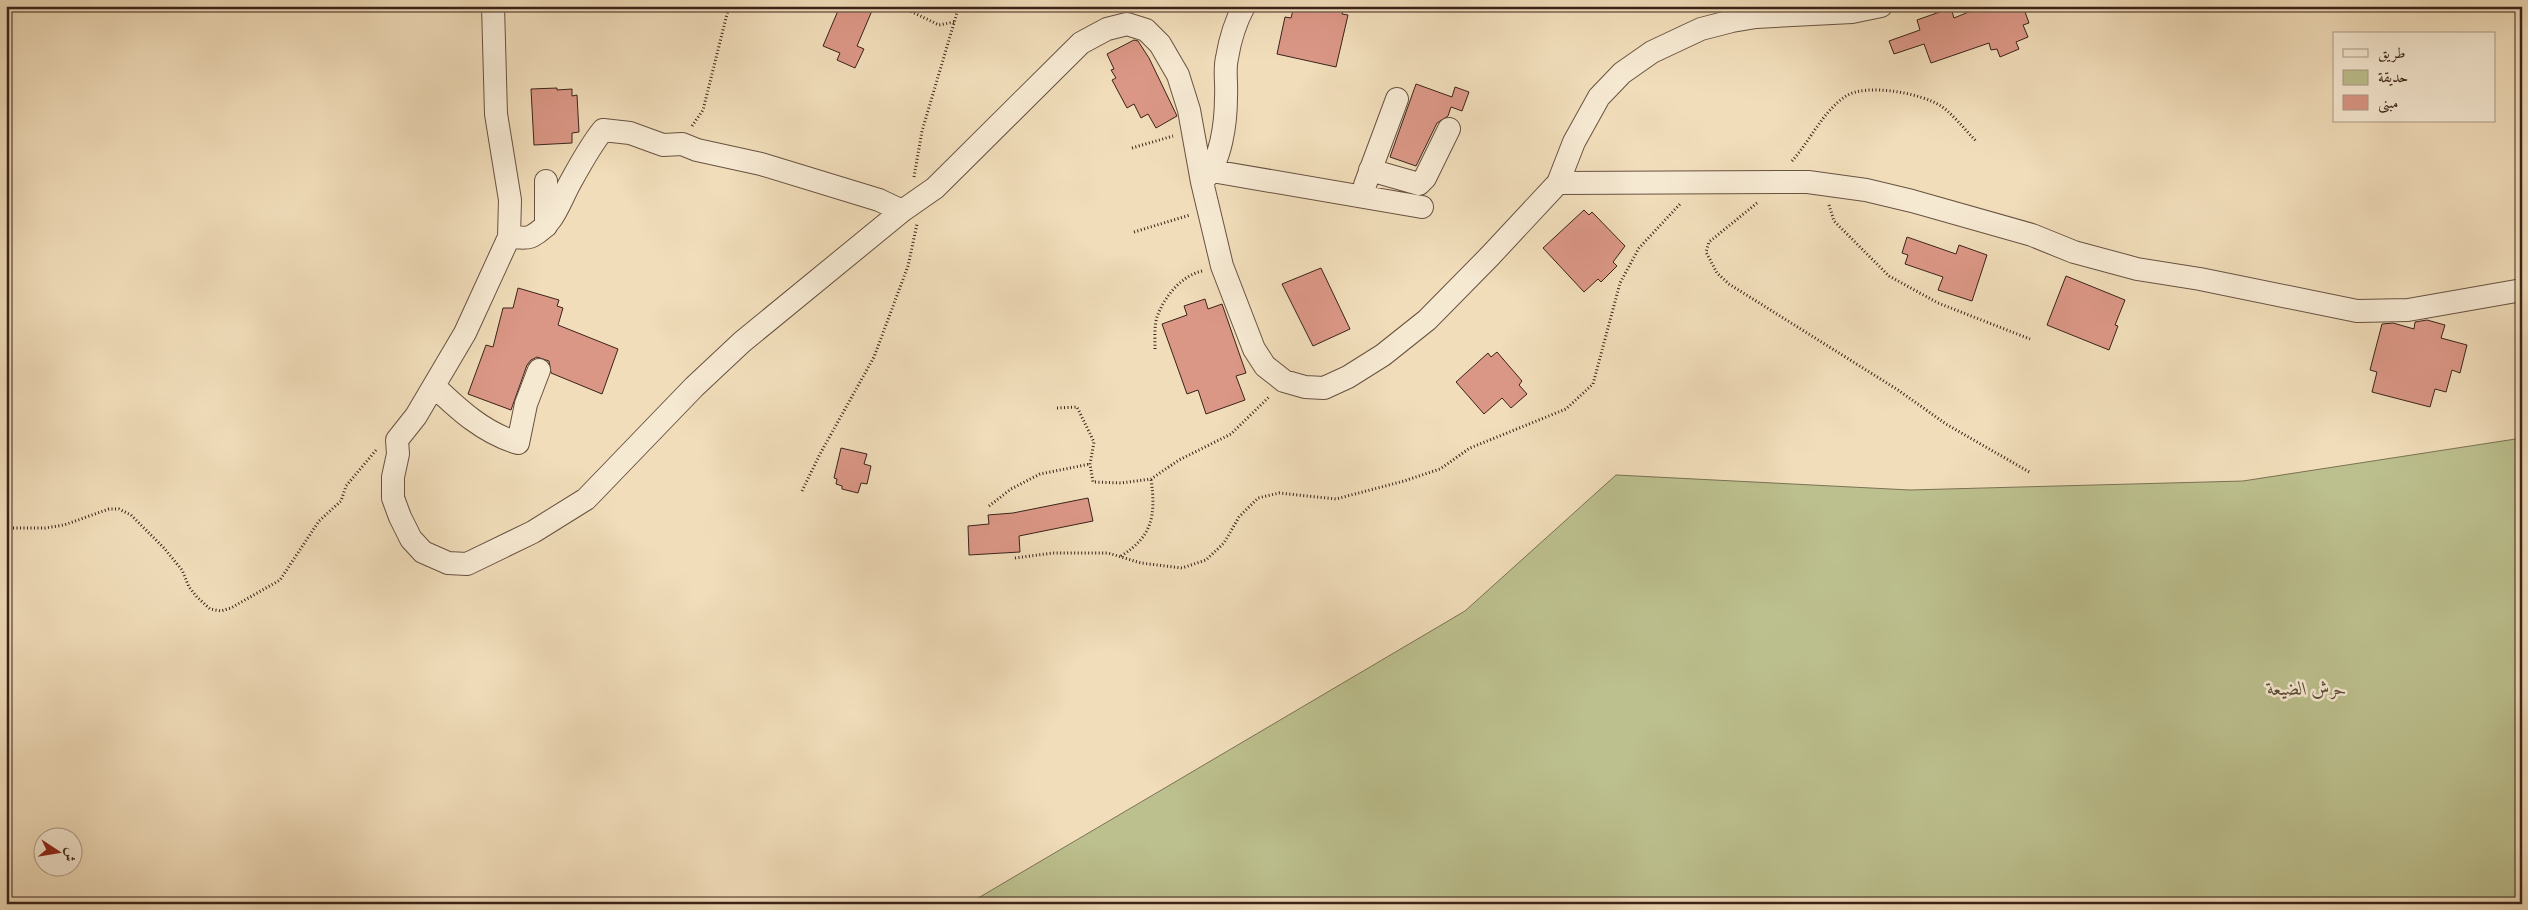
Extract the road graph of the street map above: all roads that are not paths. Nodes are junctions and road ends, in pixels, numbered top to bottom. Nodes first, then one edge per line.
1 (493, 6) edge
2 (1244, 6) edge
3 (1881, 6) edge
4 (1397, 99) dead end
5 (1449, 129) dead end
6 (1370, 170) junction
7 (1207, 177) junction
8 (546, 181) dead end
9 (1558, 183) junction
10 (1362, 195) junction
11 (910, 205) junction
12 (1422, 207) dead end
13 (546, 226) junction
14 (509, 237) junction
15 (2522, 290) edge
16 (539, 370) dead end
17 (434, 386) junction

1 - 14 street
2 - 7 street
3 - 9 street
4 - 6 street
5 - 6 street
6 - 10 street
7 - 9 street
7 - 10 street
7 - 11 street
8 - 13 street
9 - 15 street
10 - 12 street
11 - 13 street
11 - 17 street
13 - 14 street
14 - 17 street
16 - 17 street

